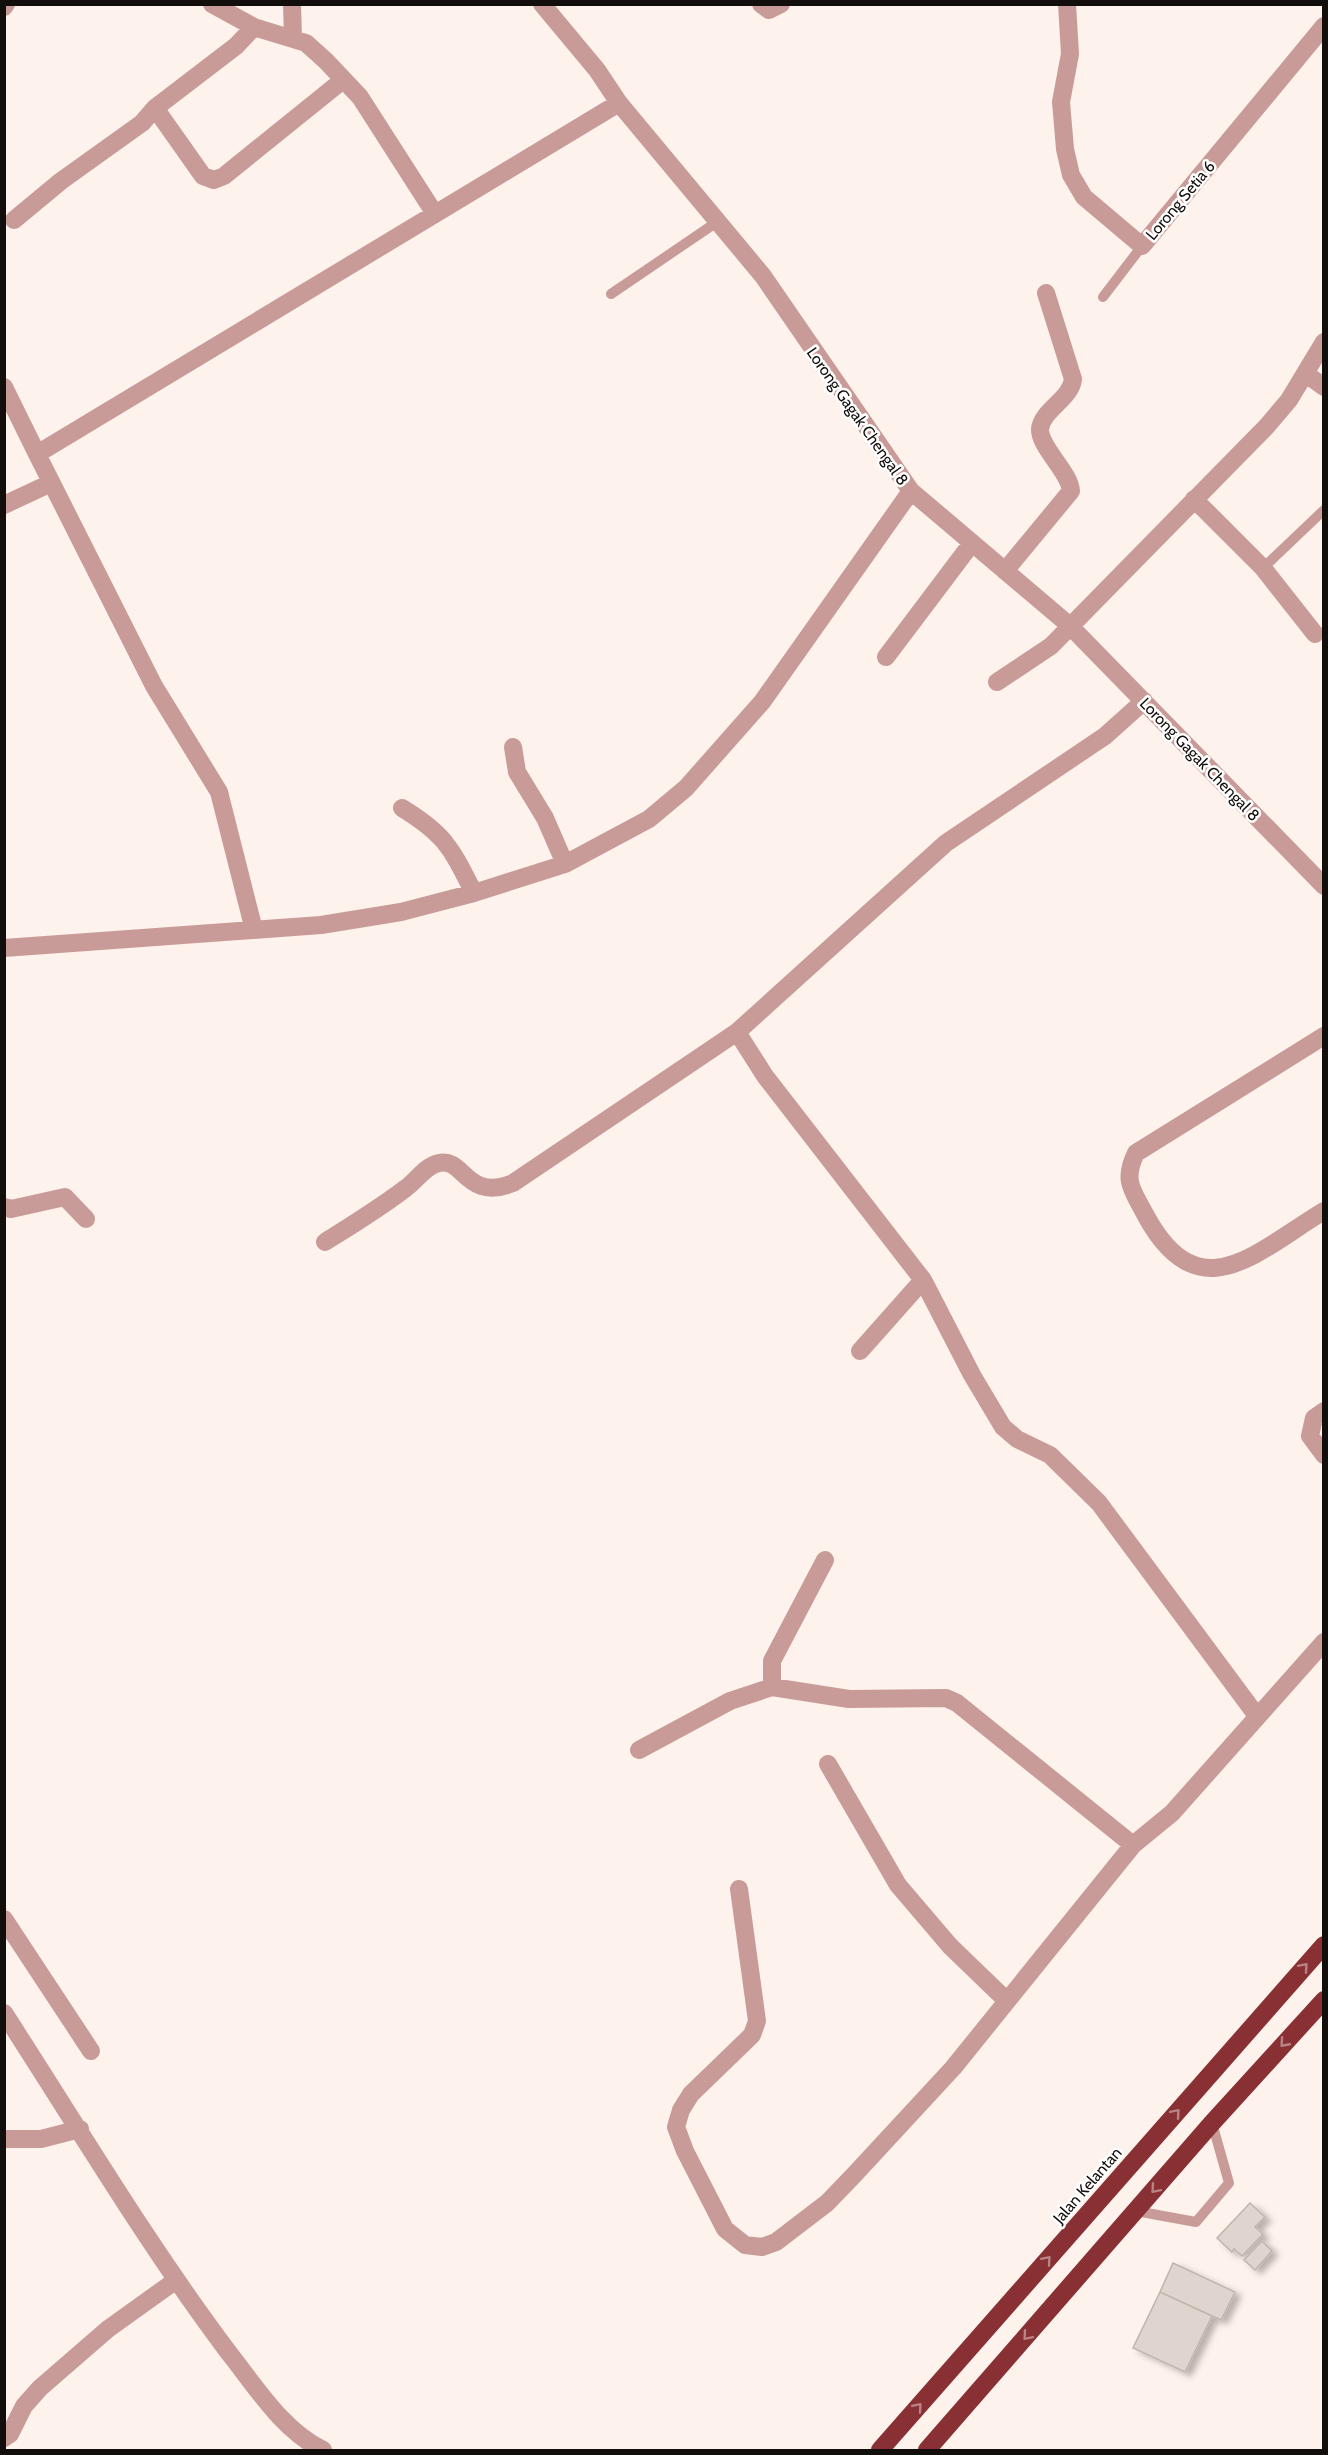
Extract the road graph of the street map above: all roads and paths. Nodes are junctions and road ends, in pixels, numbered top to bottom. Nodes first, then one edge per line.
1 (212, 4) edge
2 (292, 4) edge
3 (761, 4) edge
4 (781, 4) edge
5 (1067, 4) edge
6 (549, 7) edge
7 (1323, 26) edge
8 (255, 27) junction
9 (293, 38) junction
10 (343, 80) junction
11 (619, 103) junction
12 (155, 108) junction
13 (435, 214) junction
14 (14, 220) dead end
15 (717, 222) junction
16 (1142, 246) junction
17 (1046, 293) dead end
18 (611, 294) dead end
19 (1103, 297) dead end
20 (1323, 342) edge
21 (1305, 374) junction
22 (4, 387) edge
23 (1323, 387) edge
24 (37, 454) junction
25 (51, 483) junction
26 (911, 491) junction
27 (1194, 498) junction
28 (4, 505) edge
29 (1323, 510) edge
30 (972, 543) junction
31 (1263, 568) junction
32 (1005, 571) junction
33 (1069, 625) junction
34 (1315, 634) dead end
35 (886, 657) dead end
36 (997, 682) dead end
37 (1144, 701) junction
38 (513, 747) dead end
39 (402, 808) dead end
40 (565, 864) junction
41 (1323, 886) edge
42 (474, 893) junction
43 (254, 930) junction
44 (4, 948) edge
45 (737, 1032) junction
46 (1323, 1036) edge
47 (4, 1207) edge
48 (1323, 1211) edge
49 (86, 1220) dead end
50 (325, 1242) dead end
51 (923, 1280) junction
52 (860, 1351) dead end
53 (1323, 1411) edge
54 (1323, 1455) edge
55 (825, 1560) dead end
56 (1323, 1642) edge
57 (772, 1687) junction
58 (1257, 1716) junction
59 (639, 1750) dead end
60 (828, 1764) dead end
61 (1132, 1845) junction
62 (739, 1889) dead end
63 (4, 1919) edge
64 (1323, 1945) edge
65 (1323, 2000) edge
66 (1007, 2001) junction
67 (4, 2013) edge
68 (91, 2051) dead end
69 (1212, 2123) junction
70 (80, 2129) junction
71 (4, 2139) edge
72 (1136, 2211) junction
73 (175, 2281) junction
74 (4, 2438) edge
75 (314, 2449) edge
76 (880, 2451) edge
77 (927, 2451) edge

1 - 8 street
2 - 9 street
3 - 4 street
5 - 16 street, Lorong Setia 6
6 - 11 street, Lorong Gagak Chengal 8
7 - 16 street, Lorong Setia 6
8 - 9 street
8 - 12 street
9 - 10 street
10 - 12 street
10 - 13 street
11 - 13 street
11 - 15 street, Lorong Gagak Chengal 8
12 - 14 street
13 - 24 street
15 - 18 lane
15 - 26 street, Lorong Gagak Chengal 8
16 - 19 lane
17 - 32 street
20 - 21 street
21 - 23 street
21 - 27 street
22 - 24 street
24 - 25 street
25 - 28 street
25 - 43 street
26 - 30 street, Lorong Gagak Chengal 8
26 - 40 street
27 - 31 street
27 - 33 street
29 - 31 lane
30 - 32 street, Lorong Gagak Chengal 8
30 - 35 street
31 - 34 street
32 - 33 street, Lorong Gagak Chengal 8
33 - 36 street
33 - 37 street, Lorong Gagak Chengal 8
37 - 41 street, Lorong Gagak Chengal 8
37 - 45 street
38 - 40 street
39 - 42 street
40 - 42 street
42 - 43 street
43 - 44 street
45 - 50 street
45 - 51 street
46 - 48 street
47 - 49 street
51 - 52 street
51 - 58 street
53 - 54 street
55 - 57 street
56 - 58 street
57 - 59 street
57 - 61 street
58 - 61 street
60 - 66 street
61 - 66 street
62 - 66 street
63 - 68 street
76 -> 64 highway, Jalan Kelantan
65 -> 69 highway
67 - 70 street
69 -> 72 highway
69 - 72 lane
70 - 71 street
70 - 73 street
72 -> 77 highway
73 - 74 street
73 - 75 street

